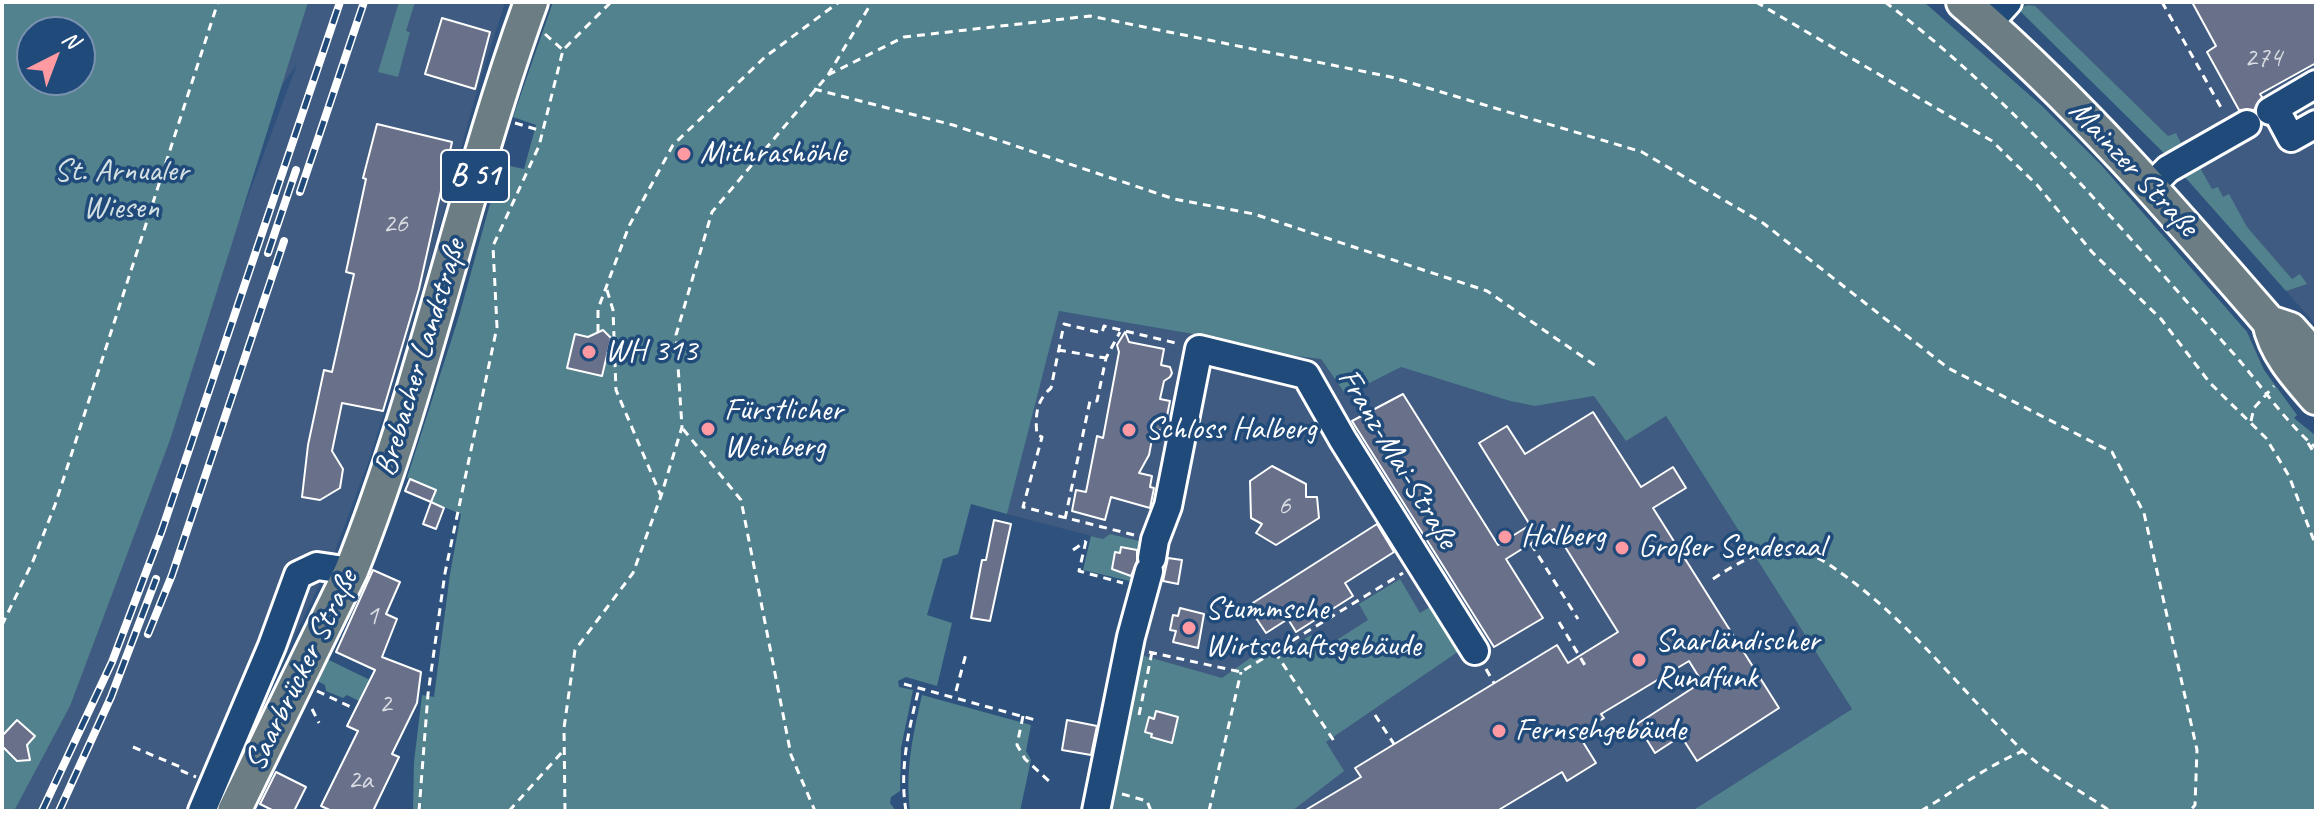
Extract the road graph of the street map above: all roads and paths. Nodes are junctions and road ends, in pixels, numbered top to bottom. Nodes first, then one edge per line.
1 (218, 2) edge
2 (531, 2) edge
3 (611, 2) edge
4 (839, 2) edge
5 (872, 2) edge
6 (1756, 2) edge
7 (1885, 2) edge
8 (1963, 2) edge
9 (2162, 2) edge
10 (1998, 13) edge
11 (828, 75) junction
12 (2316, 84) edge
13 (814, 89) junction
14 (2254, 115) junction
15 (518, 124) dead end
16 (2316, 124) edge
17 (542, 131) junction
18 (2151, 186) junction
19 (606, 287) junction
20 (2269, 322) junction
21 (1121, 330) junction
22 (598, 332) dead end
23 (1199, 349) junction
24 (1058, 350) junction
25 (1106, 358) junction
26 (2316, 358) edge
27 (1599, 368) dead end
28 (2274, 386) dead end
29 (2266, 394) junction
30 (2316, 398) edge
31 (2251, 421) junction
32 (682, 427) junction
33 (2306, 440) junction
34 (2316, 448) edge
35 (2316, 456) edge
36 (661, 496) junction
37 (1065, 519) junction
38 (368, 530) joint
39 (1531, 544) dead end
40 (2316, 546) edge
41 (1073, 550) dead end
42 (1146, 564) junction
43 (351, 571) junction
44 (1713, 579) dead end
45 (1363, 597) dead end
46 (1578, 619) dead end
47 (1559, 622) dead end
48 (2, 625) edge
49 (1267, 640) dead end
50 (1137, 645) junction
51 (1275, 653) junction
52 (966, 654) dead end
53 (1480, 659) joint
54 (1586, 667) dead end
55 (1241, 672) junction
56 (1494, 683) dead end
57 (904, 684) dead end
58 (919, 688) junction
59 (318, 691) dead end
60 (956, 691) dead end
61 (315, 702) dead end
62 (1140, 708) dead end
63 (355, 709) dead end
64 (1375, 715) dead end
65 (1023, 716) junction
66 (1039, 721) dead end
67 (319, 723) dead end
68 (1334, 741) dead end
69 (1394, 744) dead end
70 (133, 747) dead end
71 (564, 750) junction
72 (2023, 751) junction
73 (1050, 782) dead end
74 (1122, 794) dead end
75 (904, 800) junction
76 (895, 802) dead end
77 (232, 803) edge
78 (202, 811) edge
79 (419, 811) edge
80 (509, 811) edge
81 (565, 811) edge
82 (815, 811) edge
83 (906, 811) edge
84 (1096, 811) edge
85 (1151, 811) edge
86 (1209, 811) edge
87 (1921, 811) edge
88 (2110, 811) edge
89 (2190, 811) edge

1 - 48 path
2 - 38 main road, Brebacher Landstraße / B 51
3 - 17 path
4 - 19 path
5 - 11 path
6 - 31 path
7 - 29 path
8 - 10 main road, Mainzer Straße
9 - 14 path
10 - 18 main road, Mainzer Straße
11 - 13 path
11 - 89 path
12 - 14 street
13 - 27 path
13 - 32 path
14 - 16 street
14 - 18 street
15 - 17 path
17 - 79 path
18 - 20 main road, Mainzer Straße
19 - 22 path
19 - 36 path
20 - 26 main road, Mainzer Straße
20 - 30 main road, Mainzer Straße
21 - 23 path
21 - 24 path
21 - 25 path
23 - 42 street
23 - 53 street, Franz-Mai-Straße
24 - 25 path
24 - 37 path
25 - 37 path
28 - 29 path
29 - 31 path
29 - 33 path
31 - 40 path
32 - 36 path
32 - 82 path
33 - 34 path
33 - 35 path
36 - 71 path
37 - 42 path
38 - 43 main road, Saarbrücker Straße / B 51
39 - 46 path
41 - 42 path
42 - 50 street
43 - 77 main road, Saarbrücker Straße / B 51
43 - 77 street
44 - 72 path
45 - 51 path
47 - 54 path
49 - 51 path
50 - 55 path
50 - 62 path
50 - 84 street
51 - 55 path
51 - 68 path
52 - 60 path
53 - 56 path
55 - 86 path
57 - 58 path
58 - 65 path
58 - 75 path
59 - 63 path
61 - 67 path
64 - 69 path
65 - 66 path
65 - 73 path
70 - 77 path
71 - 80 path
71 - 81 path
72 - 87 path
72 - 88 path
74 - 85 path
75 - 76 path
75 - 83 path
77 - 78 street

